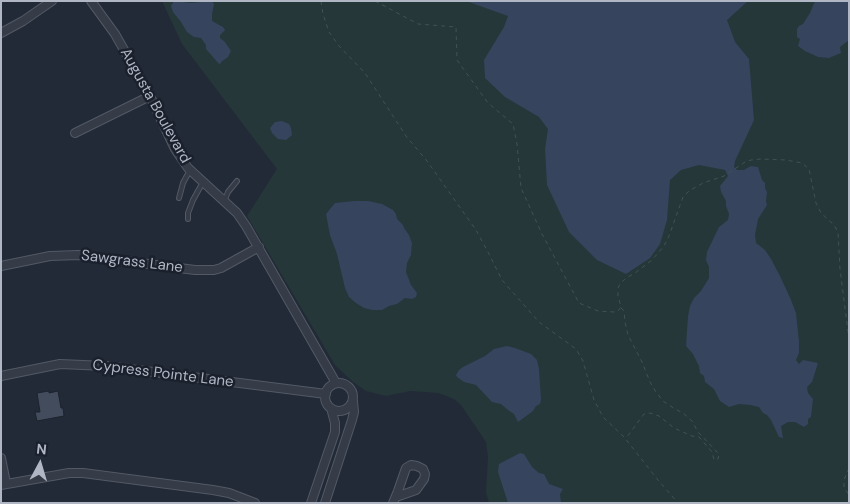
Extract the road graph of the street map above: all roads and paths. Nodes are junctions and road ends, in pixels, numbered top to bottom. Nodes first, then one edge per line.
1 (52, 1) edge
2 (91, 1) edge
3 (321, 1) edge
4 (375, 1) edge
5 (1, 33) edge
6 (150, 96) junction
7 (75, 132) dead end
8 (190, 170) junction
9 (237, 181) dead end
10 (203, 182) junction
11 (179, 198) dead end
12 (224, 202) junction
13 (188, 219) dead end
14 (259, 248) junction
15 (1, 266) edge
16 (620, 307) junction
17 (849, 339) edge
18 (1, 376) edge
19 (336, 383) junction
20 (326, 394) junction
21 (353, 402) junction
22 (331, 408) junction
23 (626, 439) junction
24 (1, 458) edge
25 (849, 468) edge
26 (4, 484) edge
27 (849, 495) edge
28 (395, 500) edge
29 (255, 503) edge
30 (311, 503) edge
31 (326, 503) edge
32 (678, 503) edge

1 - 5 street
2 - 6 street, Augusta Boulevard
3 - 23 path
4 - 16 path
6 - 7 street
6 - 8 street, Augusta Boulevard
8 - 10 street, Augusta Boulevard
8 - 11 lane
9 - 12 lane
10 - 12 street, Augusta Boulevard
10 - 13 lane
12 - 14 street, Augusta Boulevard
14 - 15 street, Sawgrass Lane
14 - 19 street, Augusta Boulevard
16 - 17 path
16 - 23 path
18 - 20 street, Cypress Pointe Lane
19 - 20 street
19 - 21 street
20 - 22 street
21 - 22 street
21 - 31 street
22 - 30 street
23 - 32 path
24 - 26 street
25 - 27 path
26 - 29 street
28 - 28 street

